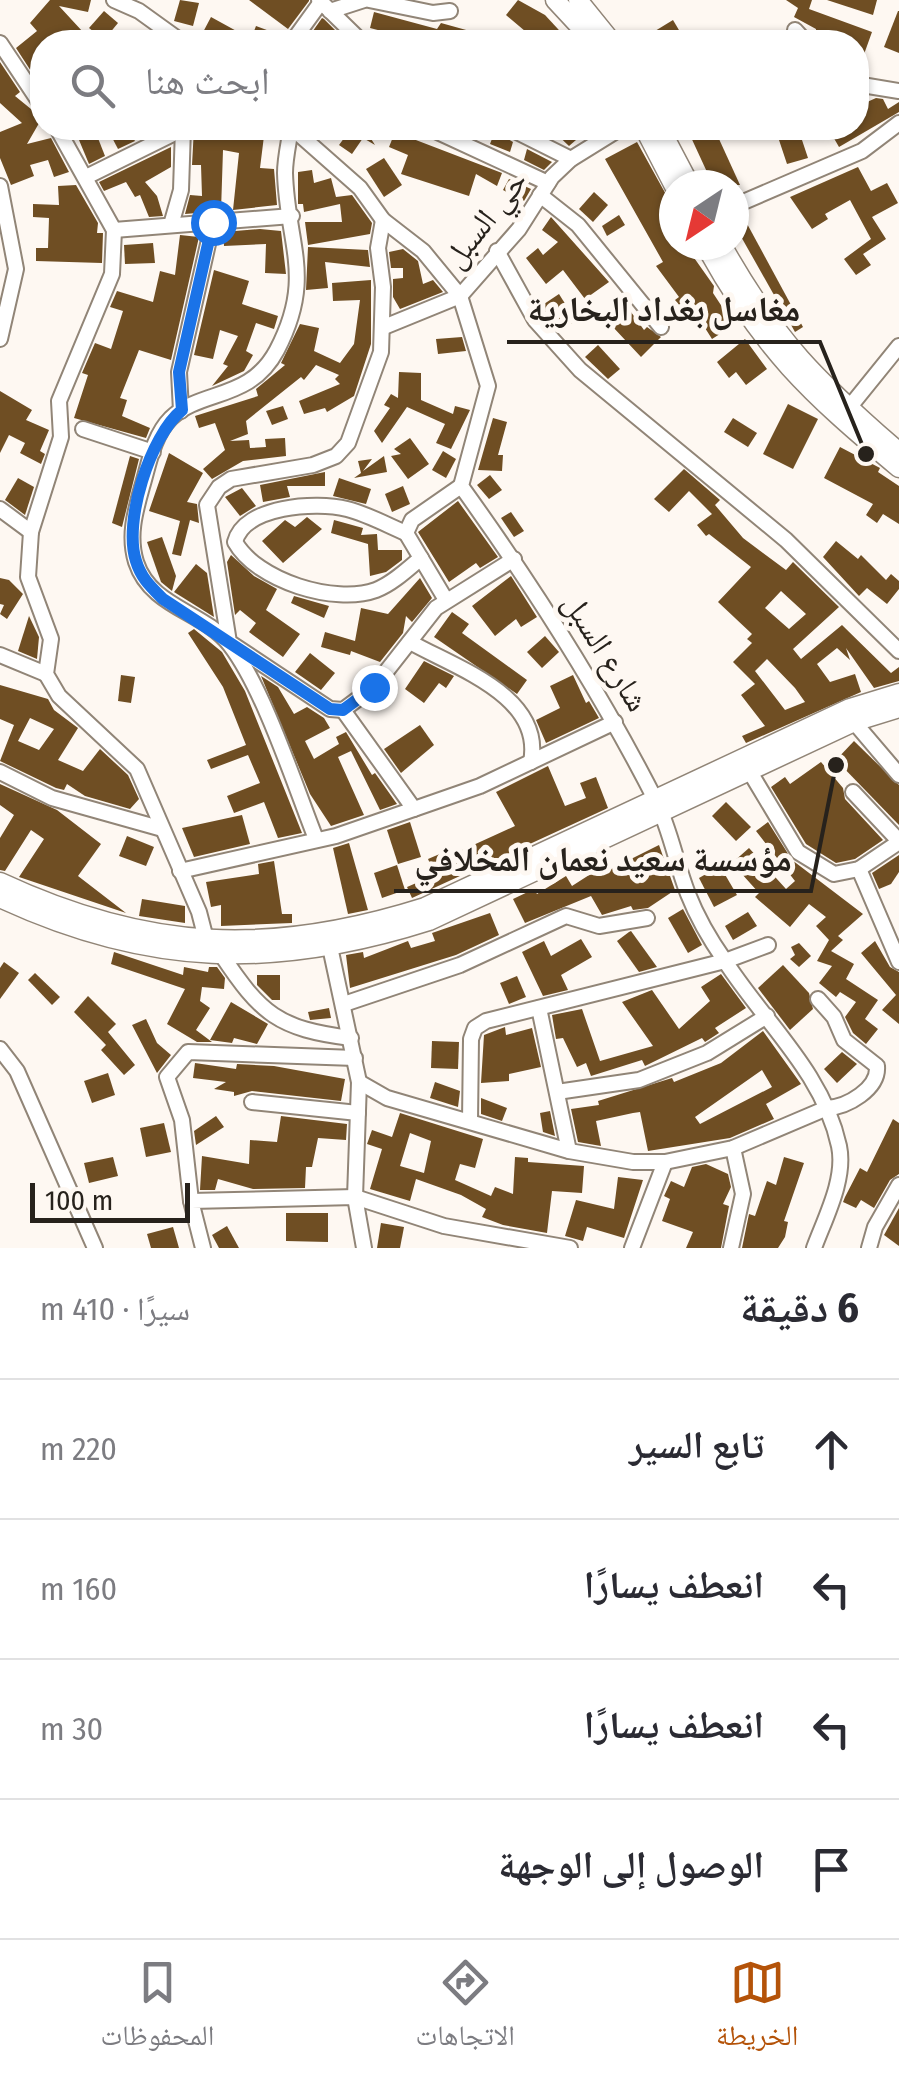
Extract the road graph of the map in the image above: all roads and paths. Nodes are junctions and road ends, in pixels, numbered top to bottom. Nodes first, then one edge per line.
1 (114, 0) edge
2 (367, 0) edge
3 (555, 0) edge
4 (578, 0) edge
5 (323, 4) edge
6 (450, 11) dead end
7 (165, 30) edge
8 (302, 30) edge
9 (350, 30) edge
10 (583, 30) edge
11 (602, 30) edge
12 (0, 42) edge
13 (869, 86) edge
14 (30, 88) edge
15 (899, 91) edge
16 (899, 123) edge
17 (64, 140) edge
18 (158, 140) edge
19 (182, 140) edge
20 (290, 140) edge
21 (306, 140) edge
22 (452, 140) edge
23 (533, 140) edge
24 (601, 140) edge
25 (650, 140) edge
26 (666, 140) edge
27 (571, 159) junction
28 (666, 170) edge
29 (682, 170) edge
30 (86, 177) junction
31 (0, 186) edge
32 (544, 189) junction
33 (749, 200) edge
34 (292, 216) junction
35 (383, 220) junction
36 (213, 222) junction
37 (172, 225) junction
38 (114, 230) junction
39 (497, 251) junction
40 (714, 260) edge
41 (731, 260) edge
42 (460, 296) junction
43 (384, 327) junction
44 (662, 328) dead end
45 (0, 339) edge
46 (899, 346) edge
47 (848, 408) junction
48 (182, 410) junction
49 (83, 429) dead end
50 (153, 452) junction
51 (899, 452) edge
52 (899, 468) edge
53 (461, 486) junction
54 (0, 509) edge
55 (31, 532) junction
56 (406, 533) junction
57 (421, 558) junction
58 (514, 559) junction
59 (446, 600) junction
60 (228, 642) junction
61 (410, 642) junction
62 (899, 652) edge
63 (0, 655) edge
64 (46, 674) junction
65 (899, 693) edge
66 (899, 708) edge
67 (343, 710) junction
68 (616, 722) junction
69 (854, 722) junction
70 (531, 762) junction
71 (0, 772) edge
72 (750, 772) junction
73 (899, 774) edge
74 (853, 792) dead end
75 (660, 808) junction
76 (414, 809) junction
77 (160, 828) junction
78 (316, 840) junction
79 (899, 841) edge
80 (859, 869) junction
81 (180, 872) junction
82 (0, 882) edge
83 (0, 898) edge
84 (647, 918) dead end
85 (206, 939) junction
86 (768, 944) dead end
87 (330, 947) junction
88 (221, 954) junction
89 (725, 962) junction
90 (899, 962) edge
91 (818, 999) dead end
92 (344, 1004) junction
93 (540, 1008) junction
94 (767, 1016) junction
95 (351, 1038) junction
96 (0, 1049) edge
97 (355, 1058) junction
98 (359, 1082) junction
99 (557, 1092) junction
100 (252, 1102) dead end
101 (827, 1108) junction
102 (358, 1114) junction
103 (470, 1121) junction
104 (733, 1148) junction
105 (570, 1151) junction
106 (665, 1162) junction
107 (899, 1185) edge
108 (355, 1197) junction
109 (191, 1201) junction
110 (543, 1244) edge
111 (96, 1248) edge
112 (203, 1248) edge
113 (364, 1248) edge
114 (570, 1248) edge
115 (632, 1248) edge
116 (732, 1248) edge
117 (814, 1248) edge
118 (869, 1248) edge

1 - 7 street
2 - 5 street
2 - 6 street
3 - 10 main road
4 - 11 main road
5 - 8 street
5 - 9 street
12 - 14 street
13 - 15 street
16 - 33 street
17 - 30 street
18 - 30 street
19 - 37 street
20 - 34 street
21 - 35 street
22 - 32 street
23 - 27 street
24 - 27 street, حي السبل
25 - 28 main road
26 - 29 main road
27 - 32 street, حي السبل
30 - 38 street
31 - 45 street
32 - 39 street, حي السبل
32 - 44 street
34 - 36 street
34 - 48 street
35 - 42 street
35 - 43 street
36 - 37 street
36 - 48 street
37 - 38 street
38 - 55 street
39 - 42 street, حي السبل
39 - 62 street
40 - 52 main road
41 - 47 main road
42 - 43 street, حي السبل
42 - 53 street
43 - 60 street
46 - 47 street
47 - 51 main road
48 - 50 street
49 - 50 street
50 - 60 street
53 - 56 street
53 - 58 street, شارع السبل
54 - 55 street
55 - 64 street
56 - 57 street
56 - 57 street
57 - 59 street
58 - 59 street
58 - 68 street, شارع السبل
59 - 61 street
60 - 67 street
60 - 78 street
61 - 67 street
61 - 70 street
63 - 64 street
64 - 77 street
65 - 75 main road
66 - 69 main road
67 - 76 street
68 - 70 street
68 - 75 street, شارع السبل
69 - 72 main road
69 - 73 street
70 - 76 street
71 - 77 street
72 - 75 main road
72 - 80 street
74 - 79 street
75 - 85 main road
75 - 87 main road
75 - 89 street, شارع السبل
76 - 78 street
77 - 81 street
78 - 81 street
79 - 80 street
80 - 90 street
81 - 85 street
82 - 85 main road
83 - 88 main road
84 - 92 street
86 - 89 street
87 - 88 main road
87 - 92 street
88 - 95 street
89 - 93 street
89 - 94 street, شارع السبل
91 - 101 street
92 - 95 street
93 - 99 street
93 - 103 street
94 - 99 street
94 - 101 street, شارع السبل
95 - 97 street
96 - 111 street
97 - 98 street
97 - 109 street
98 - 102 street
98 - 103 street
99 - 105 street
100 - 102 street
101 - 104 street
101 - 117 street, شارع السبل
102 - 108 street
103 - 105 street
104 - 106 street
104 - 116 street
105 - 106 street
106 - 115 street
107 - 118 street
108 - 109 street
108 - 110 street
108 - 113 street
109 - 112 street
110 - 114 street

